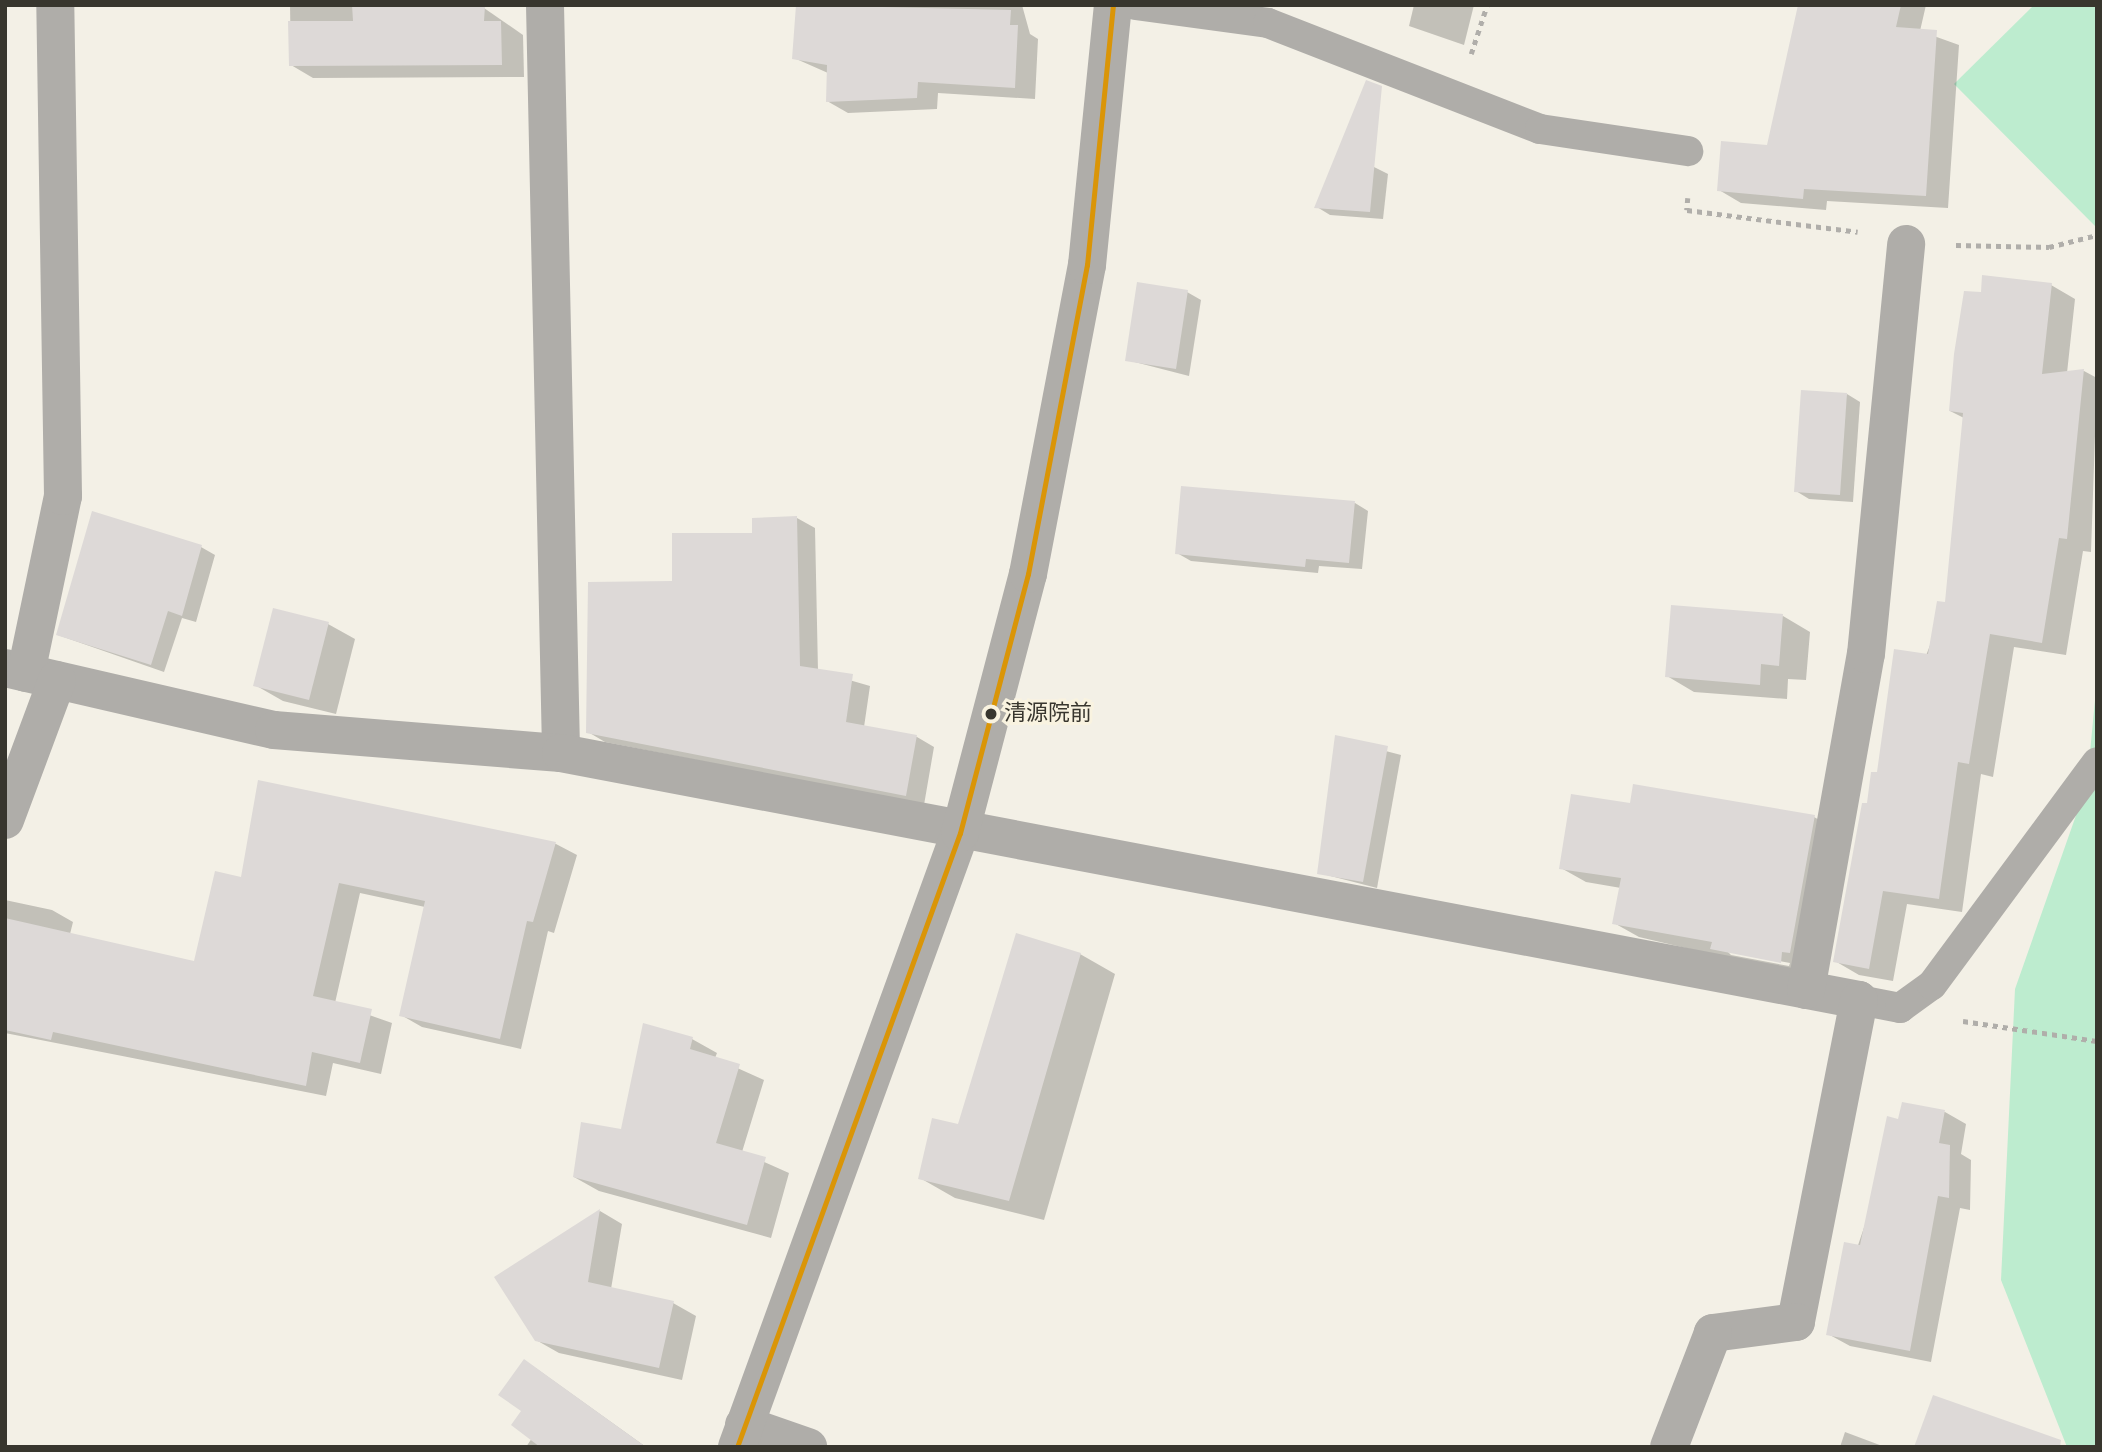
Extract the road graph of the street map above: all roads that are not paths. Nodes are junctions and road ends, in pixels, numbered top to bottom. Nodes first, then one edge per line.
1 (55, 5) edge
2 (545, 5) edge
3 (1113, 5) edge
4 (1135, 5) edge
5 (1688, 150) dead end
6 (1906, 244) dead end
7 (29, 673) edge
8 (561, 753) junction
9 (2097, 762) edge
10 (5, 820) edge
11 (960, 833) junction
12 (1806, 990) junction
13 (1859, 1000) junction
14 (741, 1436) edge
15 (808, 1447) edge
16 (1669, 1447) edge

1 - 7 street
2 - 8 street
3 - 11 street
4 - 5 lane
6 - 12 street
7 - 8 street
7 - 10 street
8 - 11 street
9 - 13 lane
11 - 12 street
11 - 14 street
12 - 13 street
13 - 16 street
14 - 15 street

